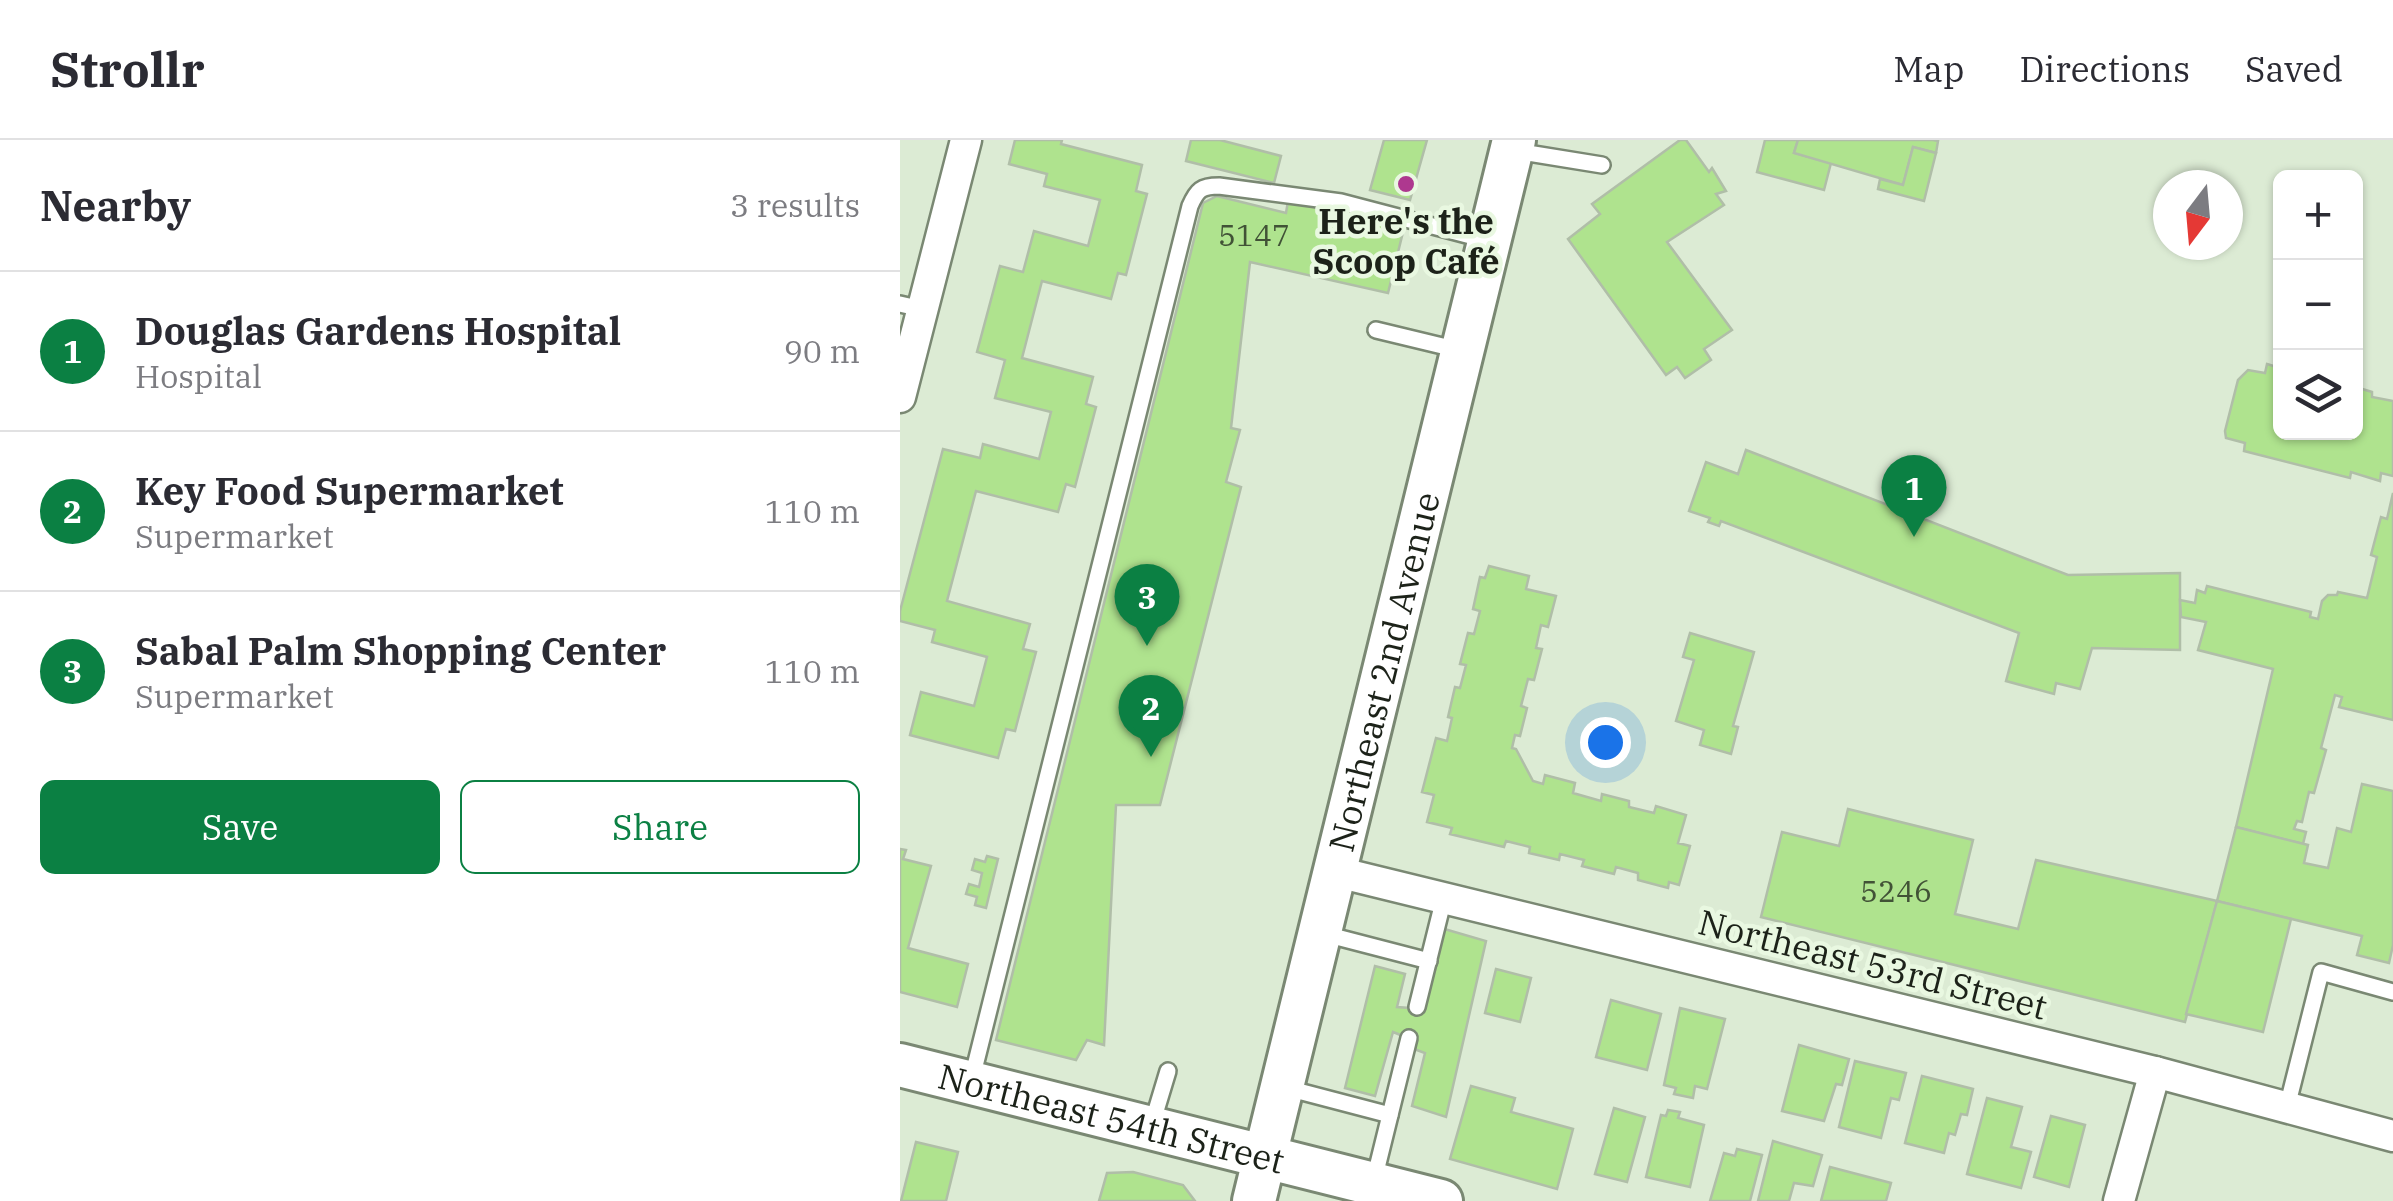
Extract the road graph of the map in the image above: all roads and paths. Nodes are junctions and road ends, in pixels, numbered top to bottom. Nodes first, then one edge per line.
1 (966, 140) edge
2 (1512, 145) edge
3 (1602, 166) dead end
4 (1488, 241) junction
5 (911, 306) edge
6 (1376, 330) dead end
7 (1461, 351) junction
8 (900, 397) edge
9 (1333, 870) junction
10 (1444, 898) junction
11 (1319, 932) junction
12 (1428, 961) junction
13 (2393, 992) edge
14 (1417, 1007) dead end
15 (1410, 1038) dead end
16 (900, 1064) edge
17 (1168, 1071) dead end
18 (2155, 1072) junction
19 (971, 1082) junction
20 (1280, 1086) junction
21 (2288, 1107) junction
22 (1390, 1114) junction
23 (1151, 1128) junction
24 (2393, 1136) edge
25 (1264, 1156) junction
26 (1373, 1184) junction
27 (1254, 1201) edge
28 (1440, 1201) edge
29 (2119, 1201) edge

1 - 5 street
2 - 3 lane
2 - 4 main road, Northeast 2nd Avenue
4 - 7 main road, Northeast 2nd Avenue
4 - 19 lane
5 - 8 street
6 - 7 lane
7 - 9 main road, Northeast 2nd Avenue
9 - 10 street, Northeast 53rd Street
9 - 11 main road, Northeast 2nd Avenue
10 - 12 lane
10 - 18 street, Northeast 53rd Street
11 - 12 lane
11 - 20 main road, Northeast 2nd Avenue
12 - 14 lane
13 - 21 lane
15 - 22 lane
16 - 19 main road, Northeast 54th Street
17 - 23 lane
18 - 21 street, Northeast 53rd Street
18 - 29 street
19 - 23 main road, Northeast 54th Street
20 - 22 lane
20 - 25 main road, Northeast 2nd Avenue
21 - 24 street, Northeast 53rd Street
22 - 26 lane
23 - 25 main road, Northeast 54th Street
25 - 26 main road, Northeast 54th Street
25 - 27 main road, Northeast 2nd Avenue
26 - 28 main road, Northeast 54th Street

